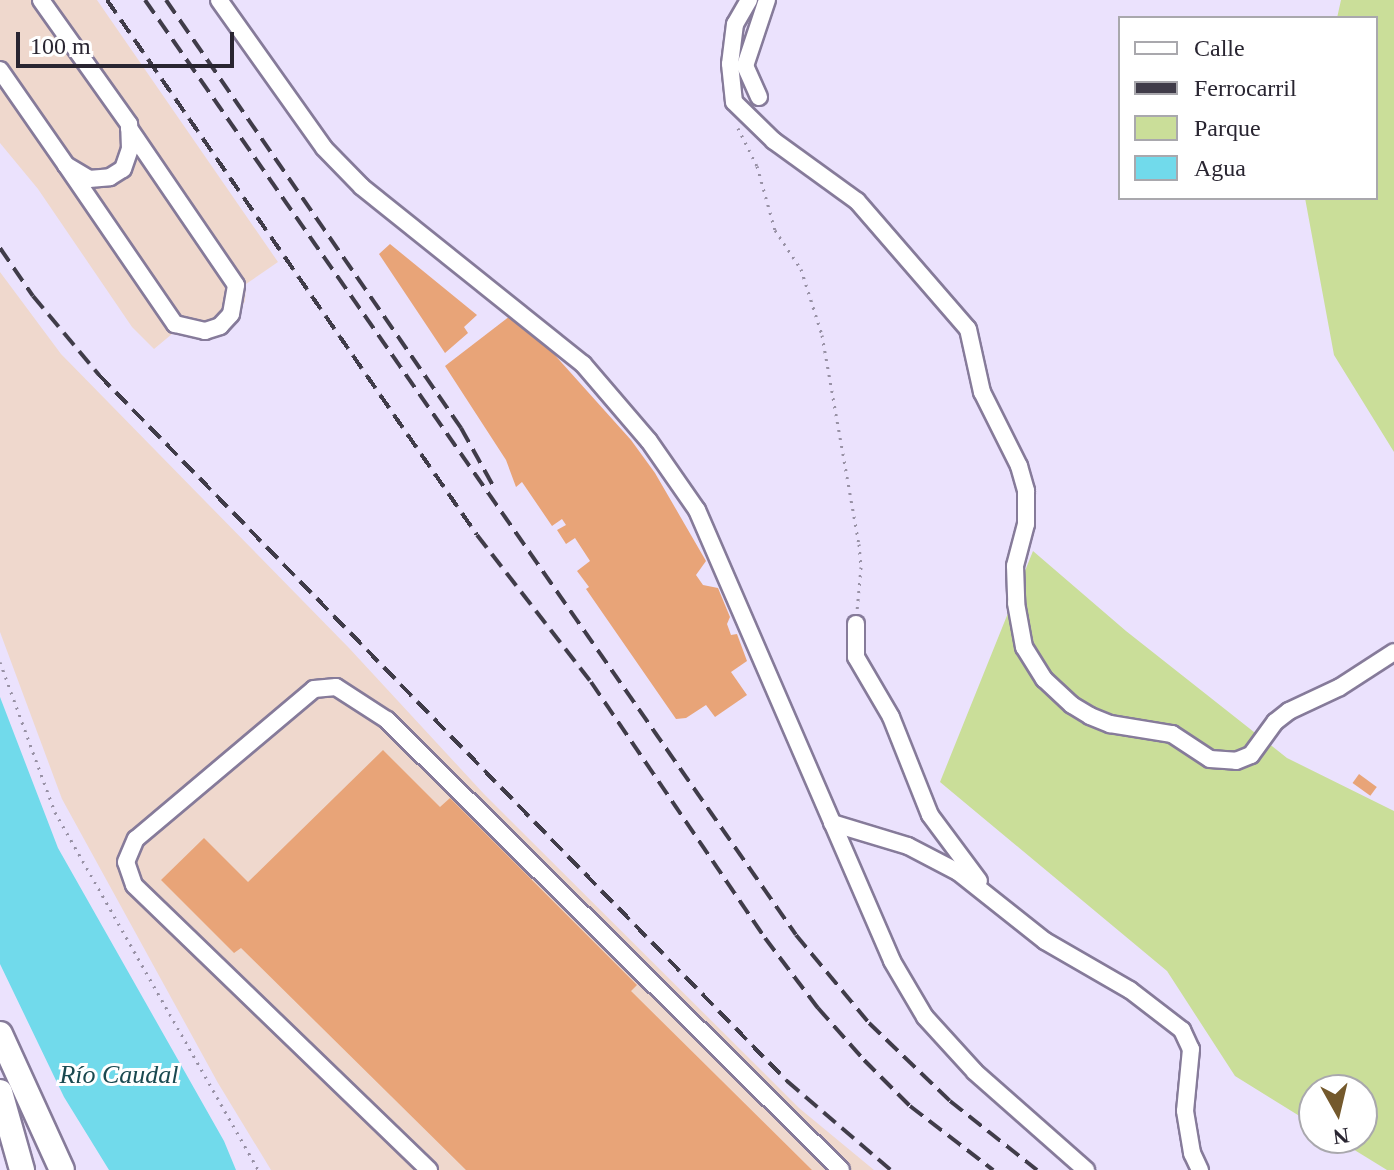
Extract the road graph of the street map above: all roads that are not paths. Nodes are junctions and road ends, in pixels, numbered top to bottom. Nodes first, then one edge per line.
1 (41, 0) edge
2 (219, 0) edge
3 (749, 0) edge
4 (767, 0) edge
5 (0, 70) edge
6 (759, 97) dead end
7 (129, 128) junction
8 (66, 165) junction
9 (856, 624) road end
10 (1394, 652) edge
11 (832, 823) junction
12 (992, 899) junction
13 (0, 1034) edge
14 (0, 1092) edge
15 (6, 1131) edge
16 (14, 1170) edge
17 (22, 1170) edge
18 (62, 1170) edge
19 (429, 1170) edge
20 (841, 1170) edge
21 (1086, 1170) edge
22 (1200, 1170) edge

1 - 7 street
2 - 11 street
3 - 10 street
4 - 6 street
5 - 8 street
7 - 8 street
7 - 8 street
9 - 12 street
11 - 12 street
11 - 21 street
12 - 22 street
13 - 18 highway
14 - 15 highway
15 - 16 highway
15 - 17 highway
19 - 20 street

